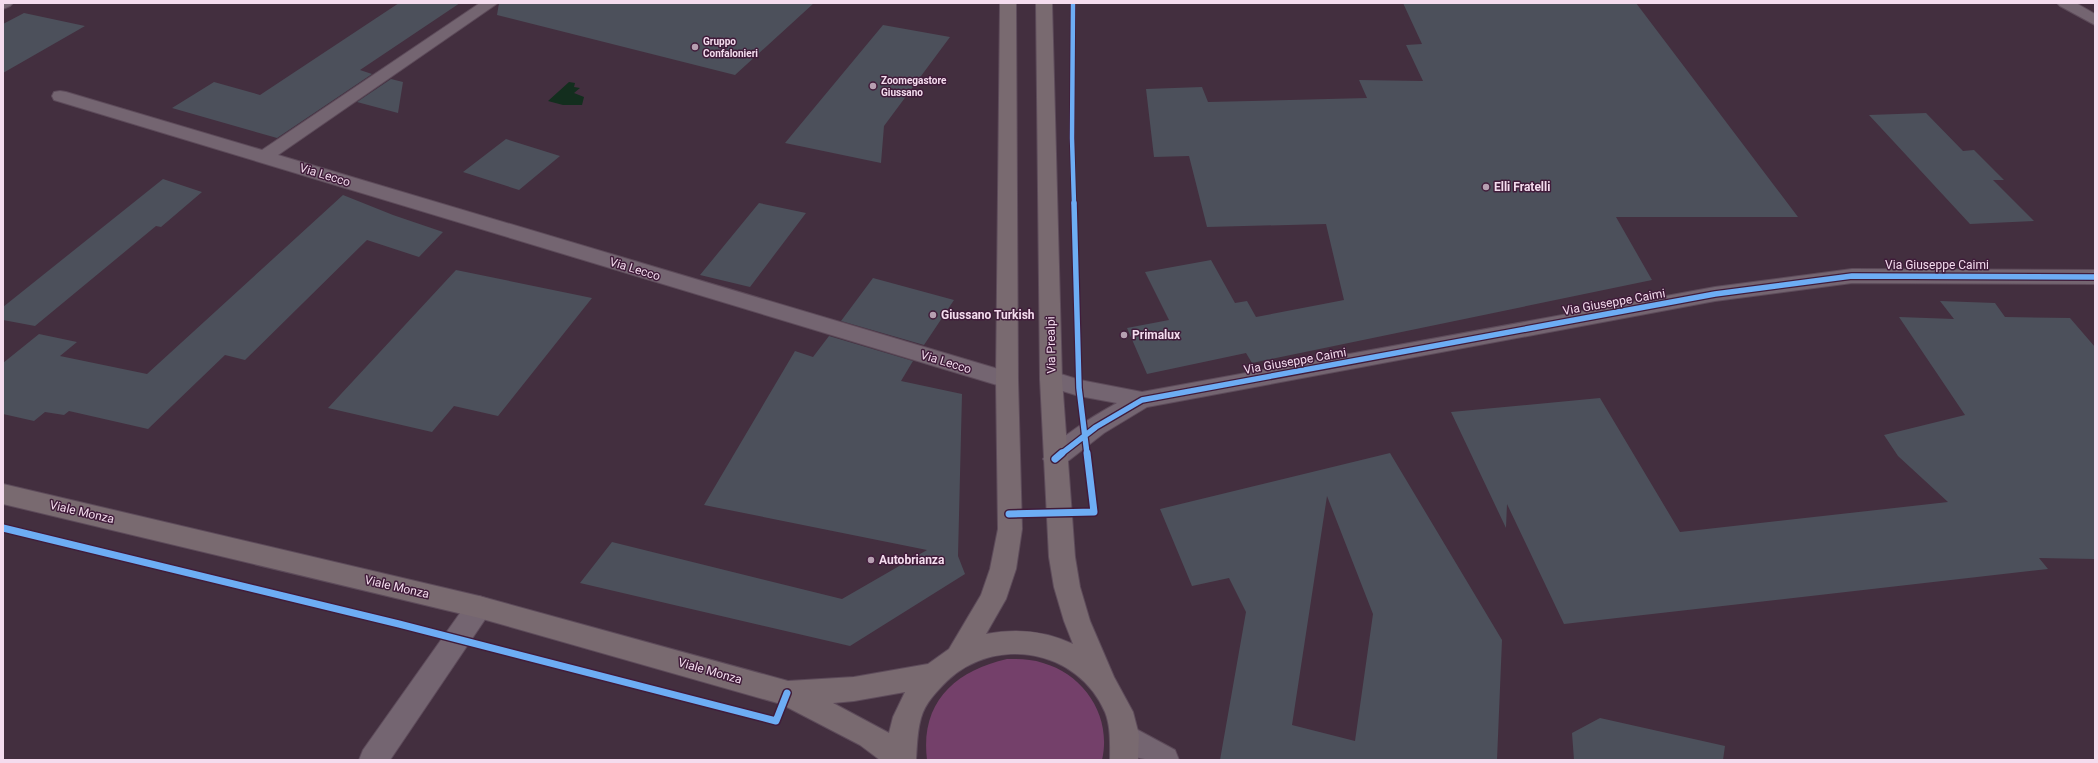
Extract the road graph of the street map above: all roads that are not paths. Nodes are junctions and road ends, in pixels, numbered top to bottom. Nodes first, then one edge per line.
1 (490, 3) edge
2 (1008, 3) edge
3 (1044, 3) edge
4 (2066, 3) edge
5 (2095, 20) edge
6 (60, 96) dead end
7 (264, 157) junction
8 (2095, 277) edge
9 (1052, 379) junction
10 (1007, 380) junction
11 (1142, 400) junction
12 (1055, 459) junction
13 (3, 494) edge
14 (479, 607) junction
15 (959, 656) junction
16 (934, 675) junction
17 (1102, 681) junction
18 (787, 693) junction
19 (1124, 748) edge
20 (373, 760) edge
21 (902, 760) edge
22 (1165, 760) edge

1 - 7 street
2 - 10 main road
3 - 9 main road, Via Prealpi
4 - 5 street
6 - 7 street, Via Lecco
7 - 10 street, Via Lecco
8 - 11 street, Via Giuseppe Caimi
9 - 11 street
9 - 12 main road, Via Prealpi
10 - 15 main road
11 - 12 street
12 - 17 main road, Via Prealpi
13 - 14 main road, Viale Monza
14 - 18 main road, Viale Monza
14 - 20 street
15 - 16 main road
15 - 17 main road
16 - 18 main road, Viale Monza
16 - 21 main road
17 - 19 main road
18 - 21 main road, Viale Monza
19 - 22 street

